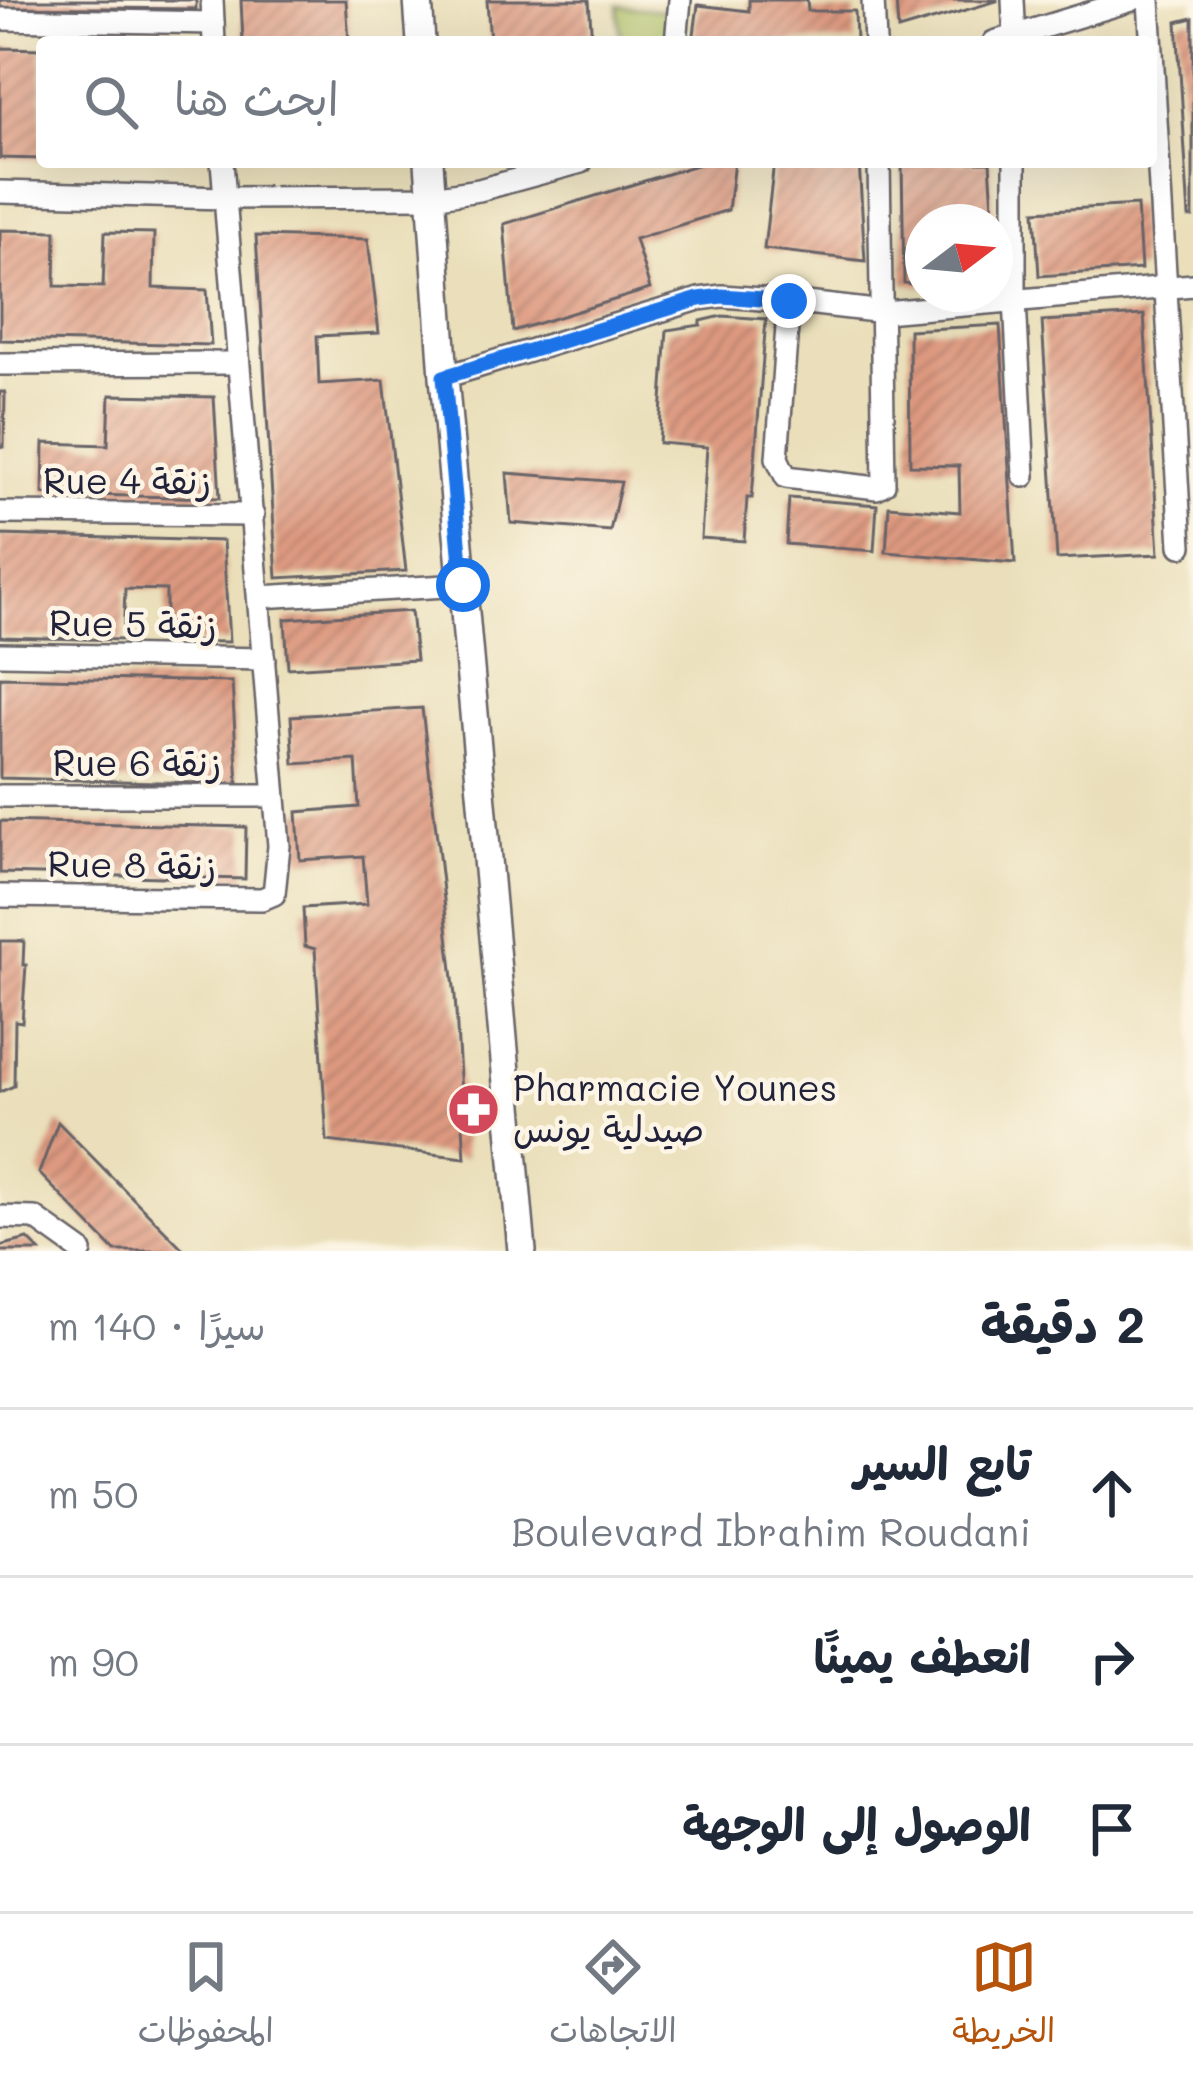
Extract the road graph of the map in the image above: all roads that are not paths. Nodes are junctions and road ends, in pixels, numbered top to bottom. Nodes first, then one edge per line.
1 (212, 0) edge
2 (418, 0) edge
3 (680, 0) edge
4 (873, 0) edge
5 (1013, 0) edge
6 (1132, 0) edge
7 (1149, 0) edge
8 (0, 19) edge
9 (214, 33) edge
10 (421, 36) edge
11 (677, 36) edge
12 (875, 36) edge
13 (1008, 36) edge
14 (1020, 36) edge
15 (1151, 36) edge
16 (1157, 155) edge
17 (223, 168) edge
18 (430, 168) edge
19 (559, 168) edge
20 (879, 168) edge
21 (1015, 168) edge
22 (0, 192) edge
23 (432, 197) junction
24 (225, 198) junction
25 (1193, 285) edge
26 (1164, 290) junction
27 (1015, 300) junction
28 (789, 301) junction
29 (884, 311) junction
30 (238, 363) junction
31 (0, 364) edge
32 (444, 377) junction
33 (1184, 428) edge
34 (1024, 476) dead end
35 (0, 513) edge
36 (253, 515) junction
37 (1181, 546) dead end
38 (463, 585) junction
39 (260, 598) junction
40 (0, 654) edge
41 (264, 659) junction
42 (0, 796) edge
43 (273, 796) junction
44 (0, 896) edge
45 (0, 1217) edge
46 (81, 1251) edge
47 (522, 1251) edge

1 - 9 street
2 - 10 street
3 - 11 street
4 - 12 street
5 - 13 street
6 - 14 street
7 - 15 street
8 - 9 street
16 - 26 street
17 - 24 street
18 - 23 street
19 - 23 street
20 - 29 street
21 - 27 street
22 - 24 street
23 - 24 street
23 - 32 street
24 - 30 street
25 - 26 street
26 - 27 street
26 - 33 street
27 - 29 street
27 - 34 street
28 - 29 street
28 - 29 street
28 - 32 street
30 - 31 street
30 - 36 street
32 - 38 street
33 - 37 street
35 - 36 street, Rue 4 زنقة
36 - 39 street
38 - 39 street
38 - 47 street
39 - 41 street
40 - 41 street, Rue 5 زنقة
41 - 43 street
42 - 43 street, Rue 6 زنقة
43 - 44 street, Rue 8 زنقة
45 - 46 street

